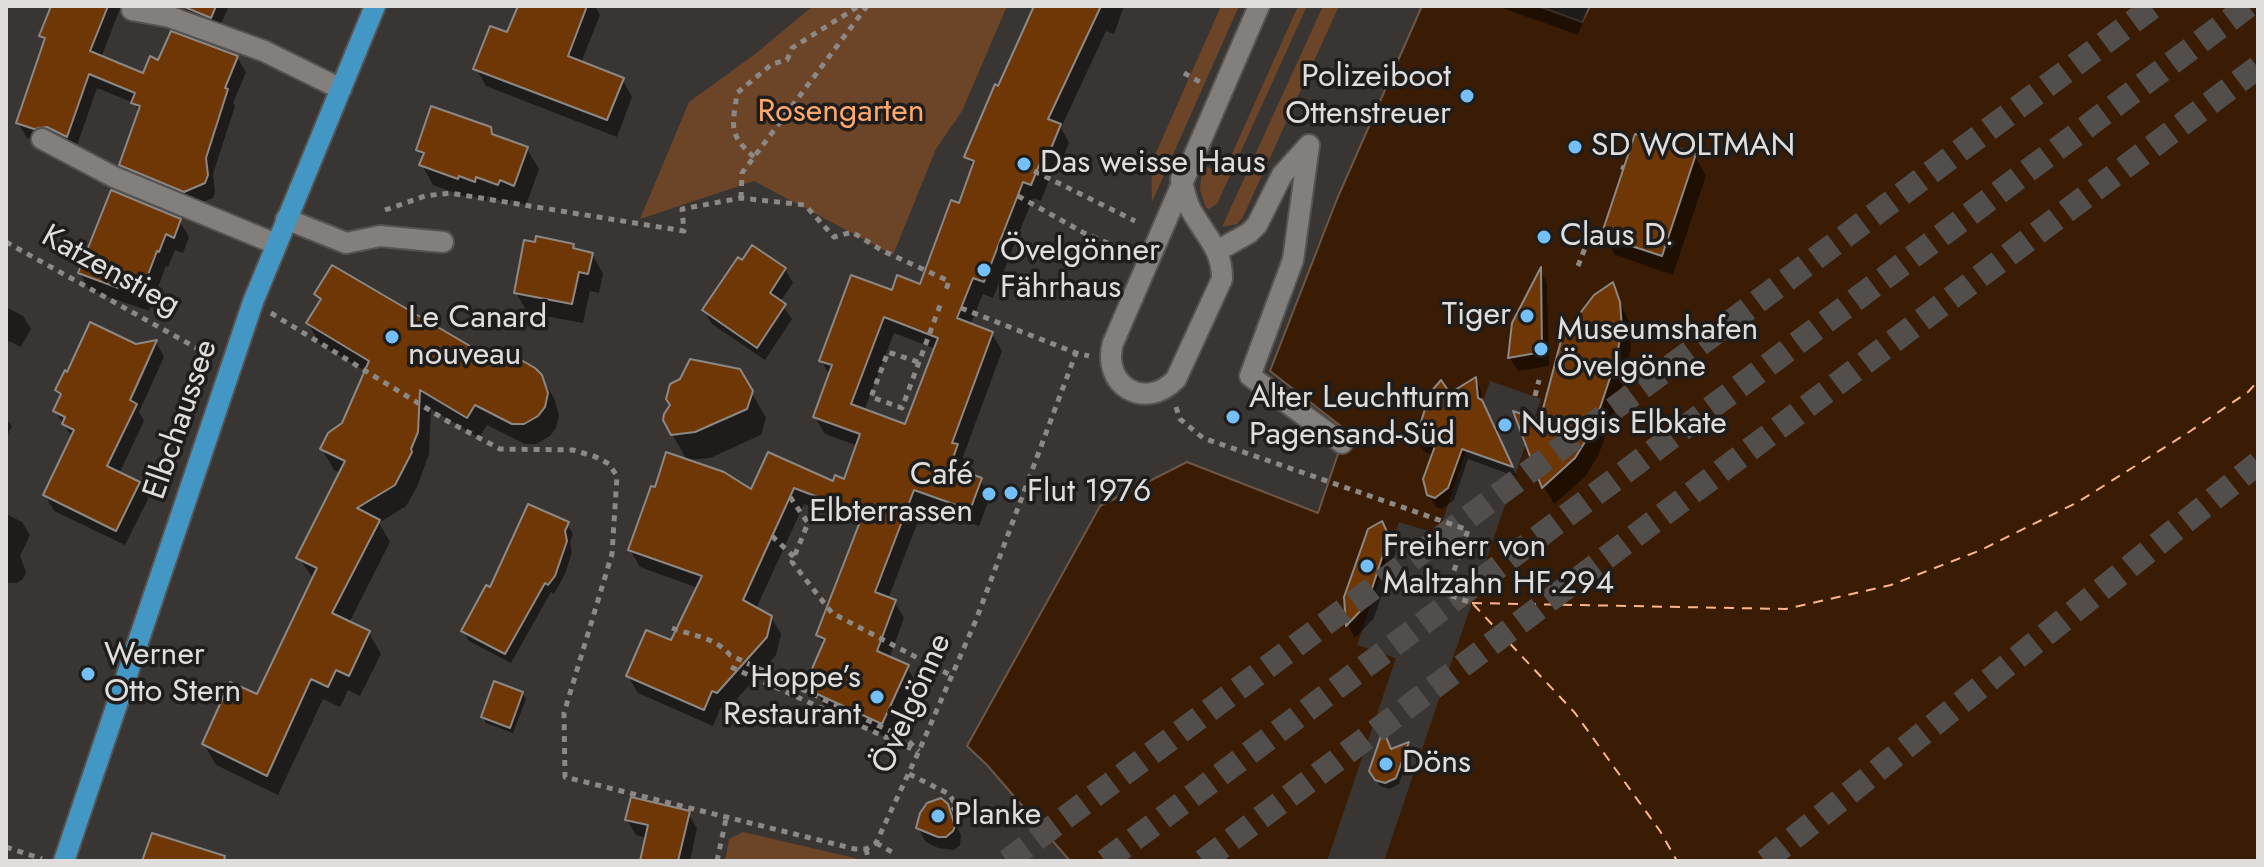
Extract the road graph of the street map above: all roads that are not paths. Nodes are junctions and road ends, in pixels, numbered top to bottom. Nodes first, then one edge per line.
1 (375, 6) edge
2 (1259, 6) edge
3 (132, 10) dead end
4 (341, 89) junction
5 (42, 139) dead end
6 (1181, 179) junction
7 (286, 219) junction
8 (443, 242) dead end
9 (276, 244) junction
10 (1217, 251) junction
11 (1342, 443) dead end
12 (64, 861) edge

1 - 4 main road, Elbchaussee
2 - 6 street
3 - 4 street
4 - 7 main road, Elbchaussee
5 - 9 street
6 - 10 street
6 - 10 street
7 - 8 street
7 - 9 main road, Elbchaussee
9 - 12 main road, Elbchaussee
10 - 11 street

